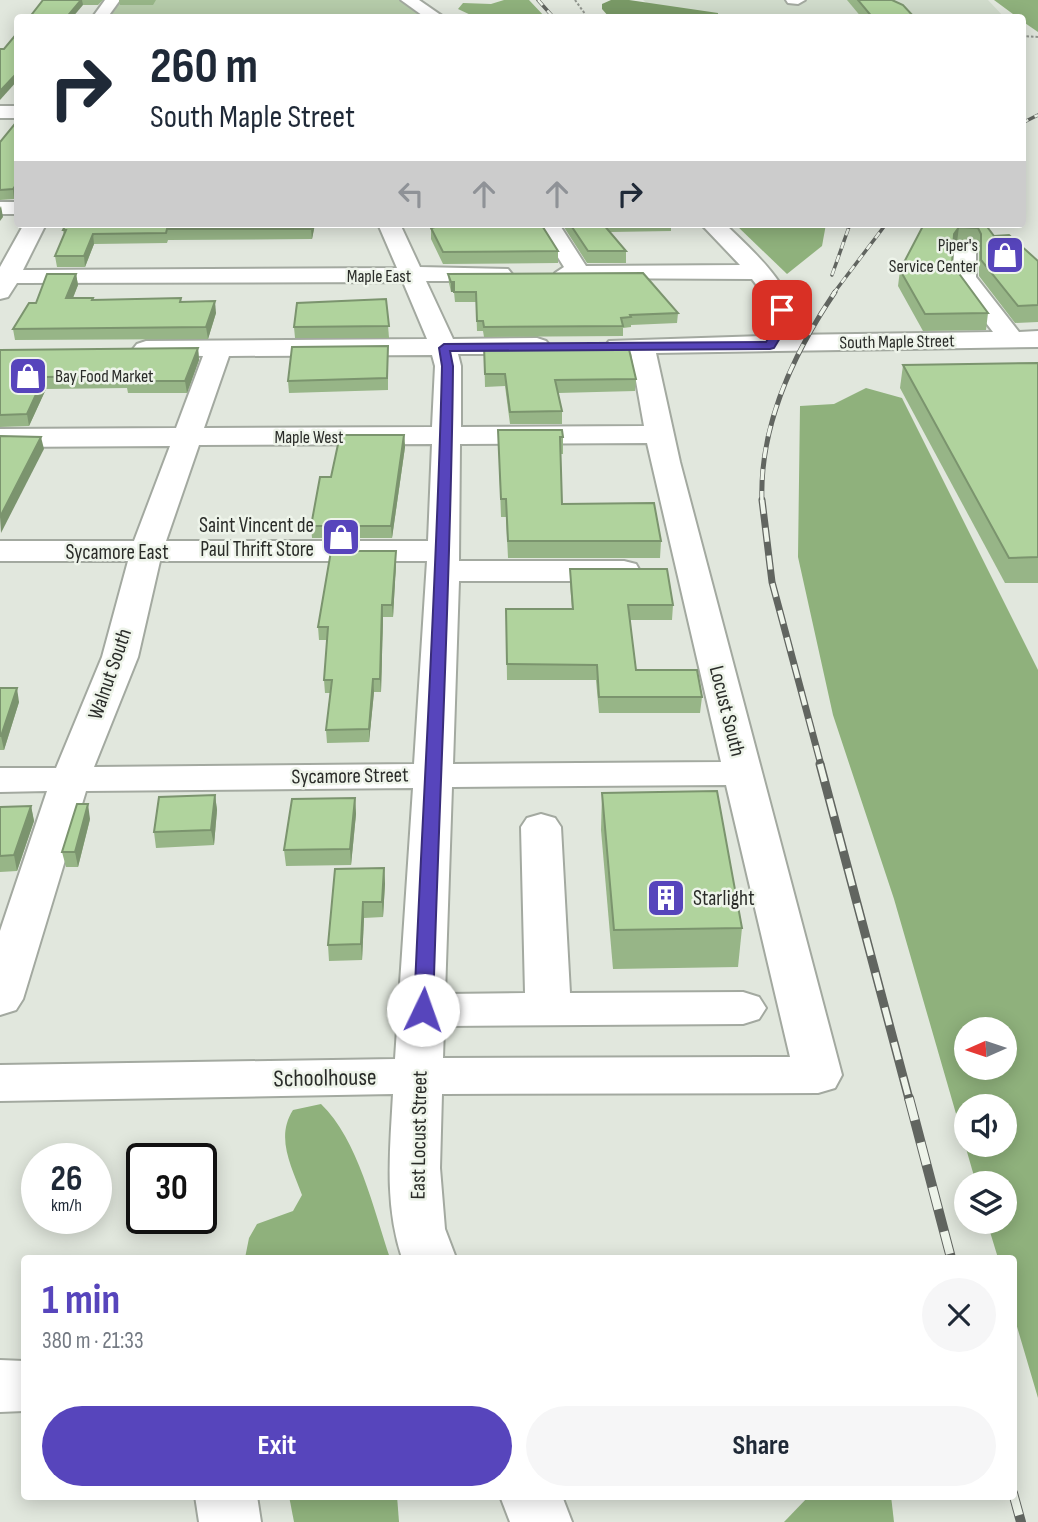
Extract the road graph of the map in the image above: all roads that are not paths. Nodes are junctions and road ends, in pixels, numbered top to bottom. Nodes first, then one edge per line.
1 (113, 0) edge
2 (408, 0) edge
3 (102, 14) edge
4 (431, 14) edge
5 (33, 228) edge
6 (391, 228) edge
7 (551, 228) edge
8 (716, 228) edge
9 (965, 250) edge
10 (757, 272) junction
11 (579, 273) junction
12 (411, 276) junction
13 (3, 280) edge
14 (1038, 339) edge
15 (1012, 340) junction
16 (770, 345) junction
17 (563, 346) edge
18 (590, 346) edge
19 (642, 346) junction
20 (219, 348) junction
21 (444, 348) junction
22 (127, 349) edge
23 (659, 434) junction
24 (446, 436) junction
25 (0, 438) edge
26 (188, 438) junction
27 (0, 551) edge
28 (146, 552) junction
29 (444, 561) junction
30 (669, 571) junction
31 (743, 773) junction
32 (432, 775) junction
33 (0, 780) edge
34 (70, 780) junction
35 (541, 827) dead end
36 (0, 999) edge
37 (743, 1008) dead end
38 (548, 1009) junction
39 (423, 1010) junction
40 (818, 1075) joint
41 (419, 1076) junction
42 (0, 1083) edge
43 (428, 1255) edge
44 (0, 1386) edge
45 (21, 1386) edge
46 (227, 1500) edge
47 (533, 1500) edge
48 (230, 1522) edge
49 (541, 1522) edge

1 - 3 street
2 - 4 street
5 - 13 street
6 - 12 street, East Locust Street
7 - 11 street
8 - 10 street
9 - 15 street
10 - 11 street, Maple East
10 - 16 street
11 - 12 street, Maple East
12 - 13 street, Maple East
12 - 21 street, East Locust Street
14 - 15 street, South Maple Street
15 - 16 street, South Maple Street
16 - 19 street, South Maple Street
17 - 21 street
18 - 19 street, South Maple Street
19 - 23 street, Locust South
20 - 21 street
20 - 22 street
20 - 26 street, Walnut South
21 - 24 street, East Locust Street
23 - 24 street, Maple West
23 - 30 street, Locust South
24 - 26 street, Maple West
24 - 29 street, East Locust Street
25 - 26 street, Maple West
26 - 28 street, Walnut South
27 - 28 street, Sycamore East
28 - 29 street, Sycamore East
28 - 34 street, Walnut South
29 - 30 street, Sycamore East
29 - 32 street, East Locust Street
30 - 31 street, Locust South
31 - 32 street, Sycamore Street
31 - 40 street, Locust South
32 - 34 street, Sycamore Street
32 - 39 street, East Locust Street
33 - 34 street, Sycamore Street
34 - 36 street, Walnut South
35 - 38 street
37 - 38 street
38 - 39 street
39 - 41 street, East Locust Street
40 - 41 street, Schoolhouse
41 - 42 street, Schoolhouse
41 - 43 street, East Locust Street
44 - 45 street
46 - 48 street
47 - 49 street

